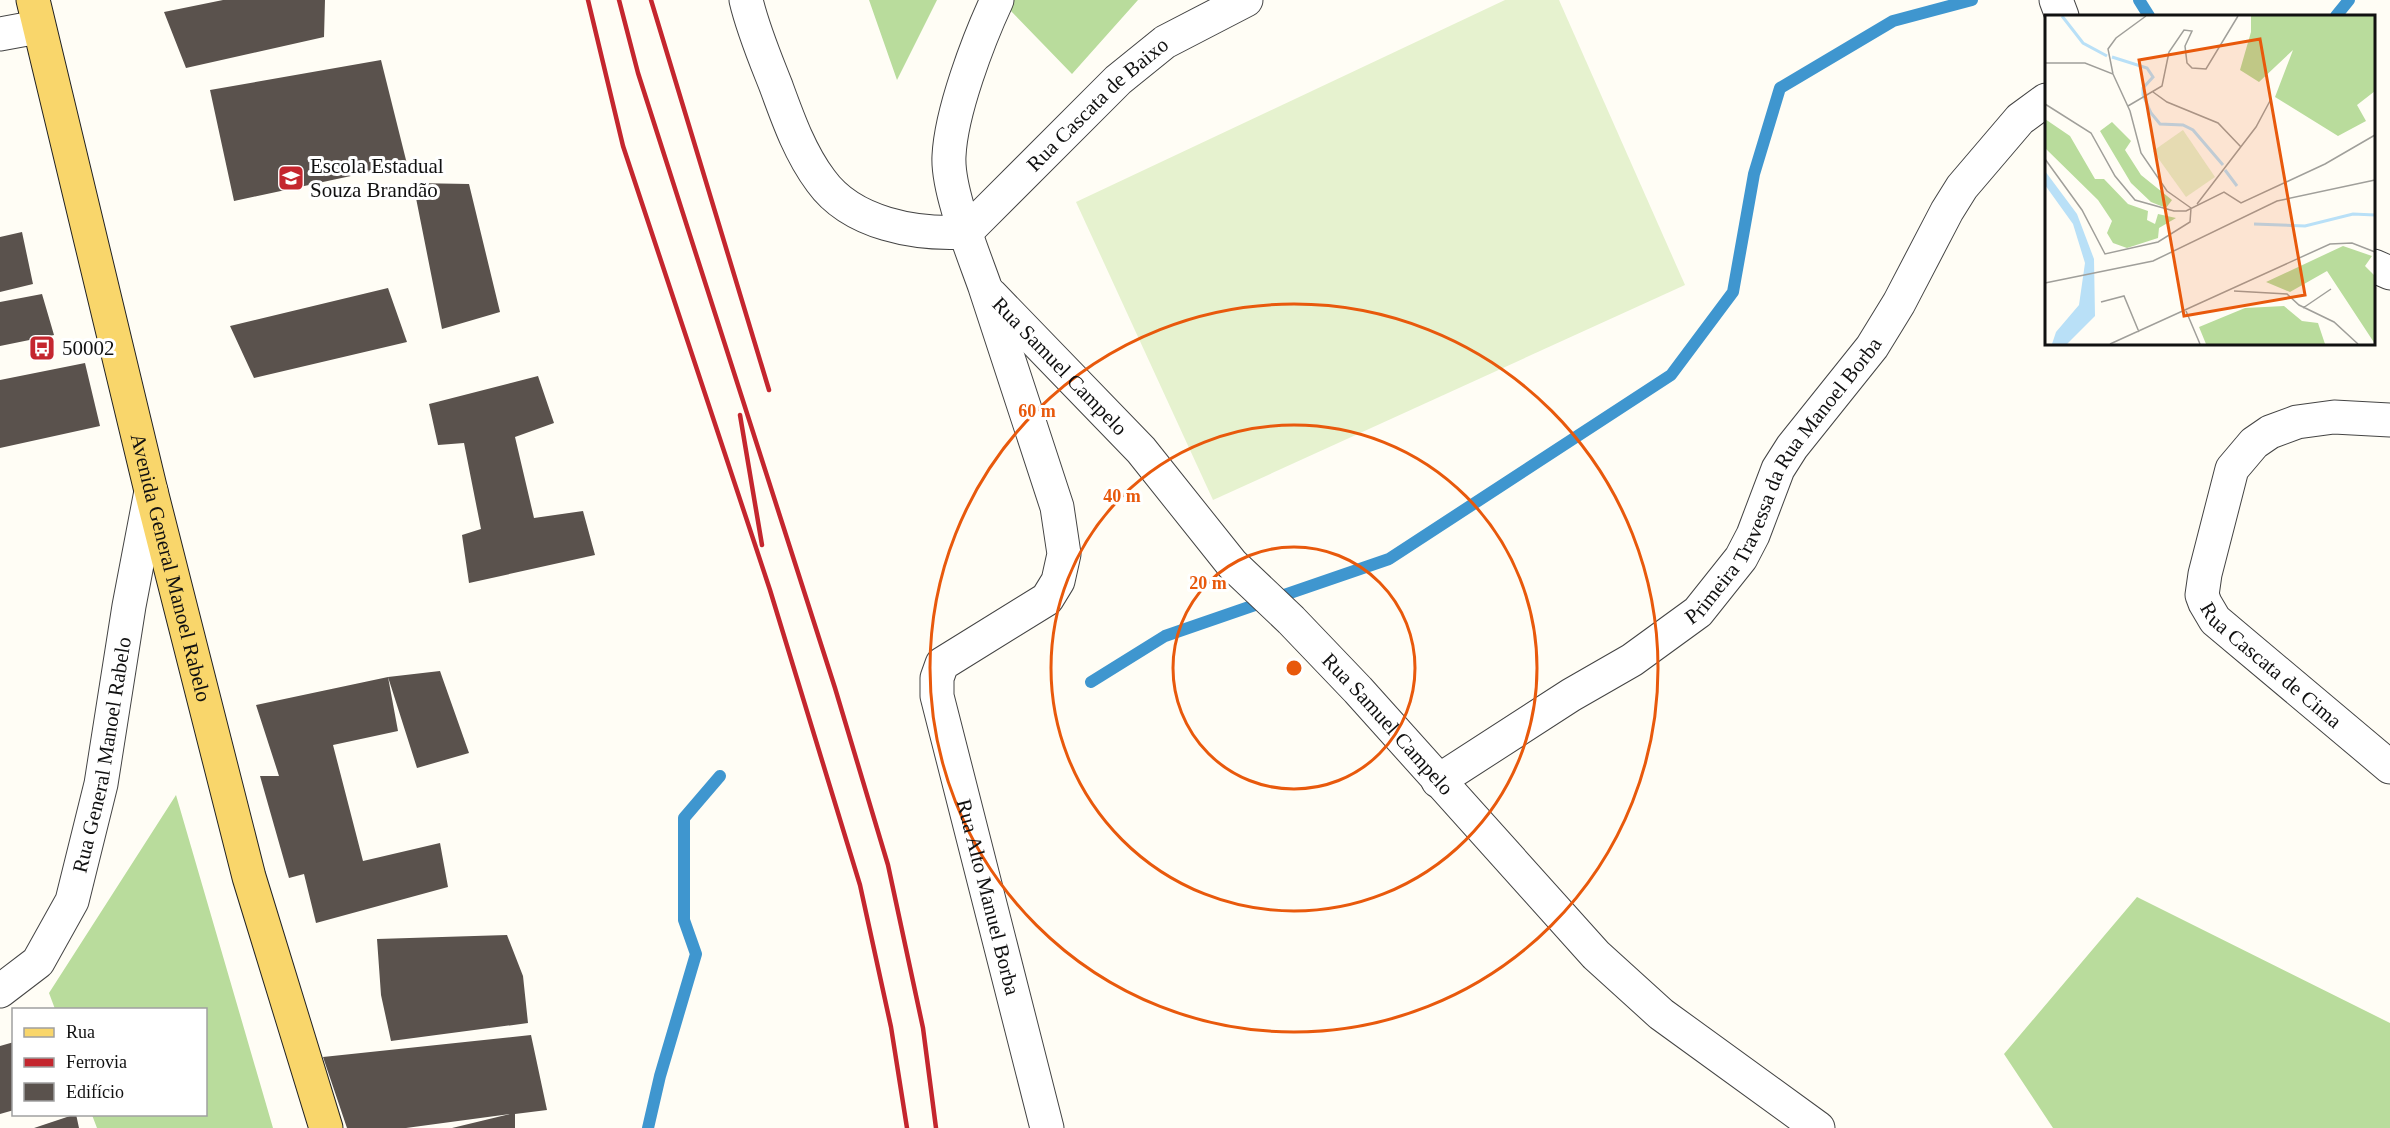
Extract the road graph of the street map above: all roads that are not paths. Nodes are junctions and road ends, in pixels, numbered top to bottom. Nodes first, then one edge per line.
1 (746, 0) edge
2 (997, 0) edge
3 (1246, 0) edge
4 (35, 13) edge
5 (0, 34) edge
6 (2045, 101) edge
7 (966, 232) junction
8 (2375, 267) edge
9 (2390, 273) edge
10 (985, 289) junction
11 (2390, 420) edge
12 (151, 491) junction
13 (2390, 767) edge
14 (1438, 781) junction
15 (0, 991) edge
16 (326, 1128) edge
17 (1047, 1128) edge
18 (1818, 1128) edge

1 - 7 street
2 - 7 street
3 - 7 street, Rua Cascata de Baixo
4 - 5 street
4 - 12 main road, Avenida General Manoel Rabelo
6 - 14 street, Primeira Travessa da Rua Manoel Borba
7 - 10 street
8 - 9 street
10 - 14 street, Rua Samuel Campelo
10 - 17 street, Rua Alto Manuel Borba
11 - 13 street, Rua Cascata de Cima
12 - 15 street, Rua General Manoel Rabelo
12 - 16 main road, Avenida General Manoel Rabelo
14 - 18 street, Rua Samuel Campelo

